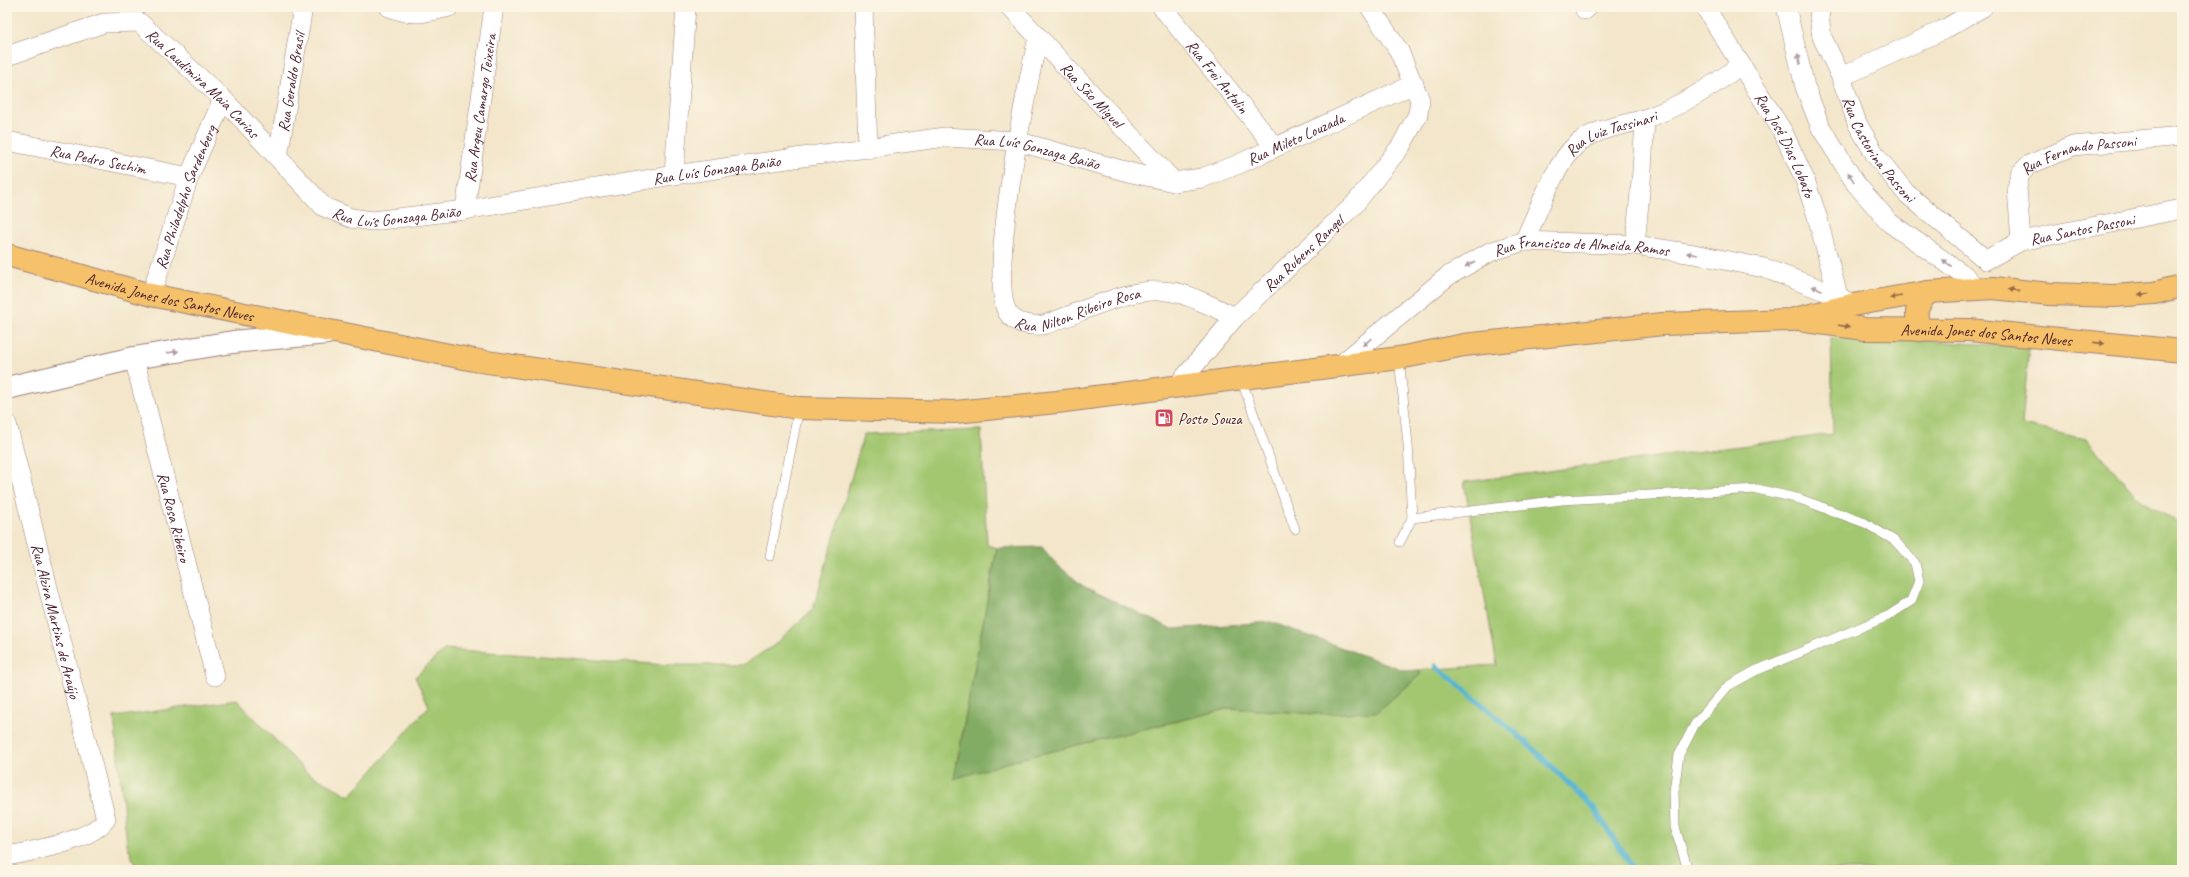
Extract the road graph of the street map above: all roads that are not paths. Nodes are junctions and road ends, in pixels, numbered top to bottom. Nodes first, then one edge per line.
1 (303, 7) edge
2 (389, 7) edge
3 (449, 7) edge
4 (494, 7) edge
5 (686, 7) edge
6 (863, 7) edge
7 (1010, 7) edge
8 (1162, 7) edge
9 (1370, 7) edge
10 (1705, 7) edge
11 (1786, 7) edge
12 (1821, 7) edge
13 (1984, 7) edge
14 (1038, 37) junction
15 (7, 56) edge
16 (1740, 65) junction
17 (1841, 77) junction
18 (1414, 84) junction
19 (223, 99) junction
20 (1645, 119) junction
21 (2182, 136) edge
22 (7, 141) edge
23 (1016, 141) junction
24 (1274, 146) junction
25 (868, 149) junction
26 (278, 157) junction
27 (674, 175) junction
28 (189, 177) junction
29 (1174, 182) junction
30 (2182, 209) edge
31 (465, 210) junction
32 (1524, 241) junction
33 (2021, 241) junction
34 (1635, 245) junction
35 (7, 255) edge
36 (1986, 260) junction
37 (2182, 286) edge
38 (1985, 288) junction
39 (1928, 292) junction
40 (151, 295) junction
41 (1845, 300) junction
42 (1235, 317) junction
43 (1792, 320) junction
44 (1920, 330) junction
45 (333, 332) junction
46 (2182, 351) edge
47 (134, 358) junction
48 (1399, 358) junction
49 (1340, 365) junction
50 (1241, 377) junction
51 (1178, 385) junction
52 (7, 388) edge
53 (799, 408) junction
54 (7, 424) edge
55 (1412, 518) junction
56 (1295, 529) dead end
57 (1400, 542) dead end
58 (770, 556) dead end
59 (214, 676) dead end
60 (7, 856) edge
61 (1688, 870) edge

1 - 26 street, Rua Geraldo Brasil
2 - 3 street
4 - 31 street, Rua Argeu Camargo Teixeira
5 - 27 street
6 - 25 street
7 - 14 street, Rua São Miguel
8 - 24 street, Rua Frei Antolin
9 - 18 street
10 - 16 street, Rua José Dias Lobato
38 -> 11 street
12 - 17 street, Rua Castorina Passoni
13 - 17 street
14 - 23 street, Rua Nilton Ribeiro Rosa
14 - 29 street, Rua São Miguel
15 - 19 street, Rua Laudimira Maia Carias
16 - 20 street, Rua Luiz Tassinari
16 - 41 street, Rua José Dias Lobato
17 - 36 street, Rua Castorina Passoni
18 - 24 street, Rua Mileto Louzada
18 - 42 street, Rua Rubens Rangel
19 - 26 street, Rua Laudimira Maia Carias
19 - 28 street, Rua Philadelpho Sardenberg
20 - 32 street, Rua Luiz Tassinari
20 - 34 street
21 - 33 street, Rua Fernando Passoni
22 - 28 street, Rua Pedro Sechim
23 - 25 street, Rua Luís Gonzaga Baião
23 - 29 street, Rua Luís Gonzaga Baião
23 - 42 street, Rua Nilton Ribeiro Rosa
24 - 29 street, Rua Mileto Louzada
25 - 27 street, Rua Luís Gonzaga Baião
26 - 31 street, Rua Luís Gonzaga Baião
27 - 31 street, Rua Luís Gonzaga Baião
28 - 40 street, Rua Philadelpho Sardenberg
30 - 33 street, Rua Santos Passoni
32 - 34 street, Rua Francisco de Almeida Ramos
32 -> 49 street, Rua Francisco de Almeida Ramos
33 - 36 street, Rua Santos Passoni
41 -> 34 street, Rua Francisco de Almeida Ramos
35 - 40 highway, Avenida Jones dos Santos Neves
36 - 38 street
37 -> 38 highway
38 - 39 highway
39 -> 41 highway
39 - 44 highway
40 - 45 highway, Avenida Jones dos Santos Neves
41 - 43 highway
42 - 51 street, Rua Rubens Rangel
43 -> 44 highway, Avenida Jones dos Santos Neves
43 - 48 highway, Avenida Jones dos Santos Neves
44 -> 46 highway, Avenida Jones dos Santos Neves
47 -> 45 street
45 - 53 highway, Avenida Jones dos Santos Neves
47 - 52 street
47 - 59 street, Rua Rosa Ribeiro
48 - 49 highway, Avenida Jones dos Santos Neves
48 - 55 lane
49 - 50 highway, Avenida Jones dos Santos Neves
50 - 51 highway, Avenida Jones dos Santos Neves
50 - 56 lane
51 - 53 highway, Avenida Jones dos Santos Neves
53 - 58 lane
54 - 60 street, Rua Alzira Martins de Araújo
55 - 57 lane
55 - 61 lane

